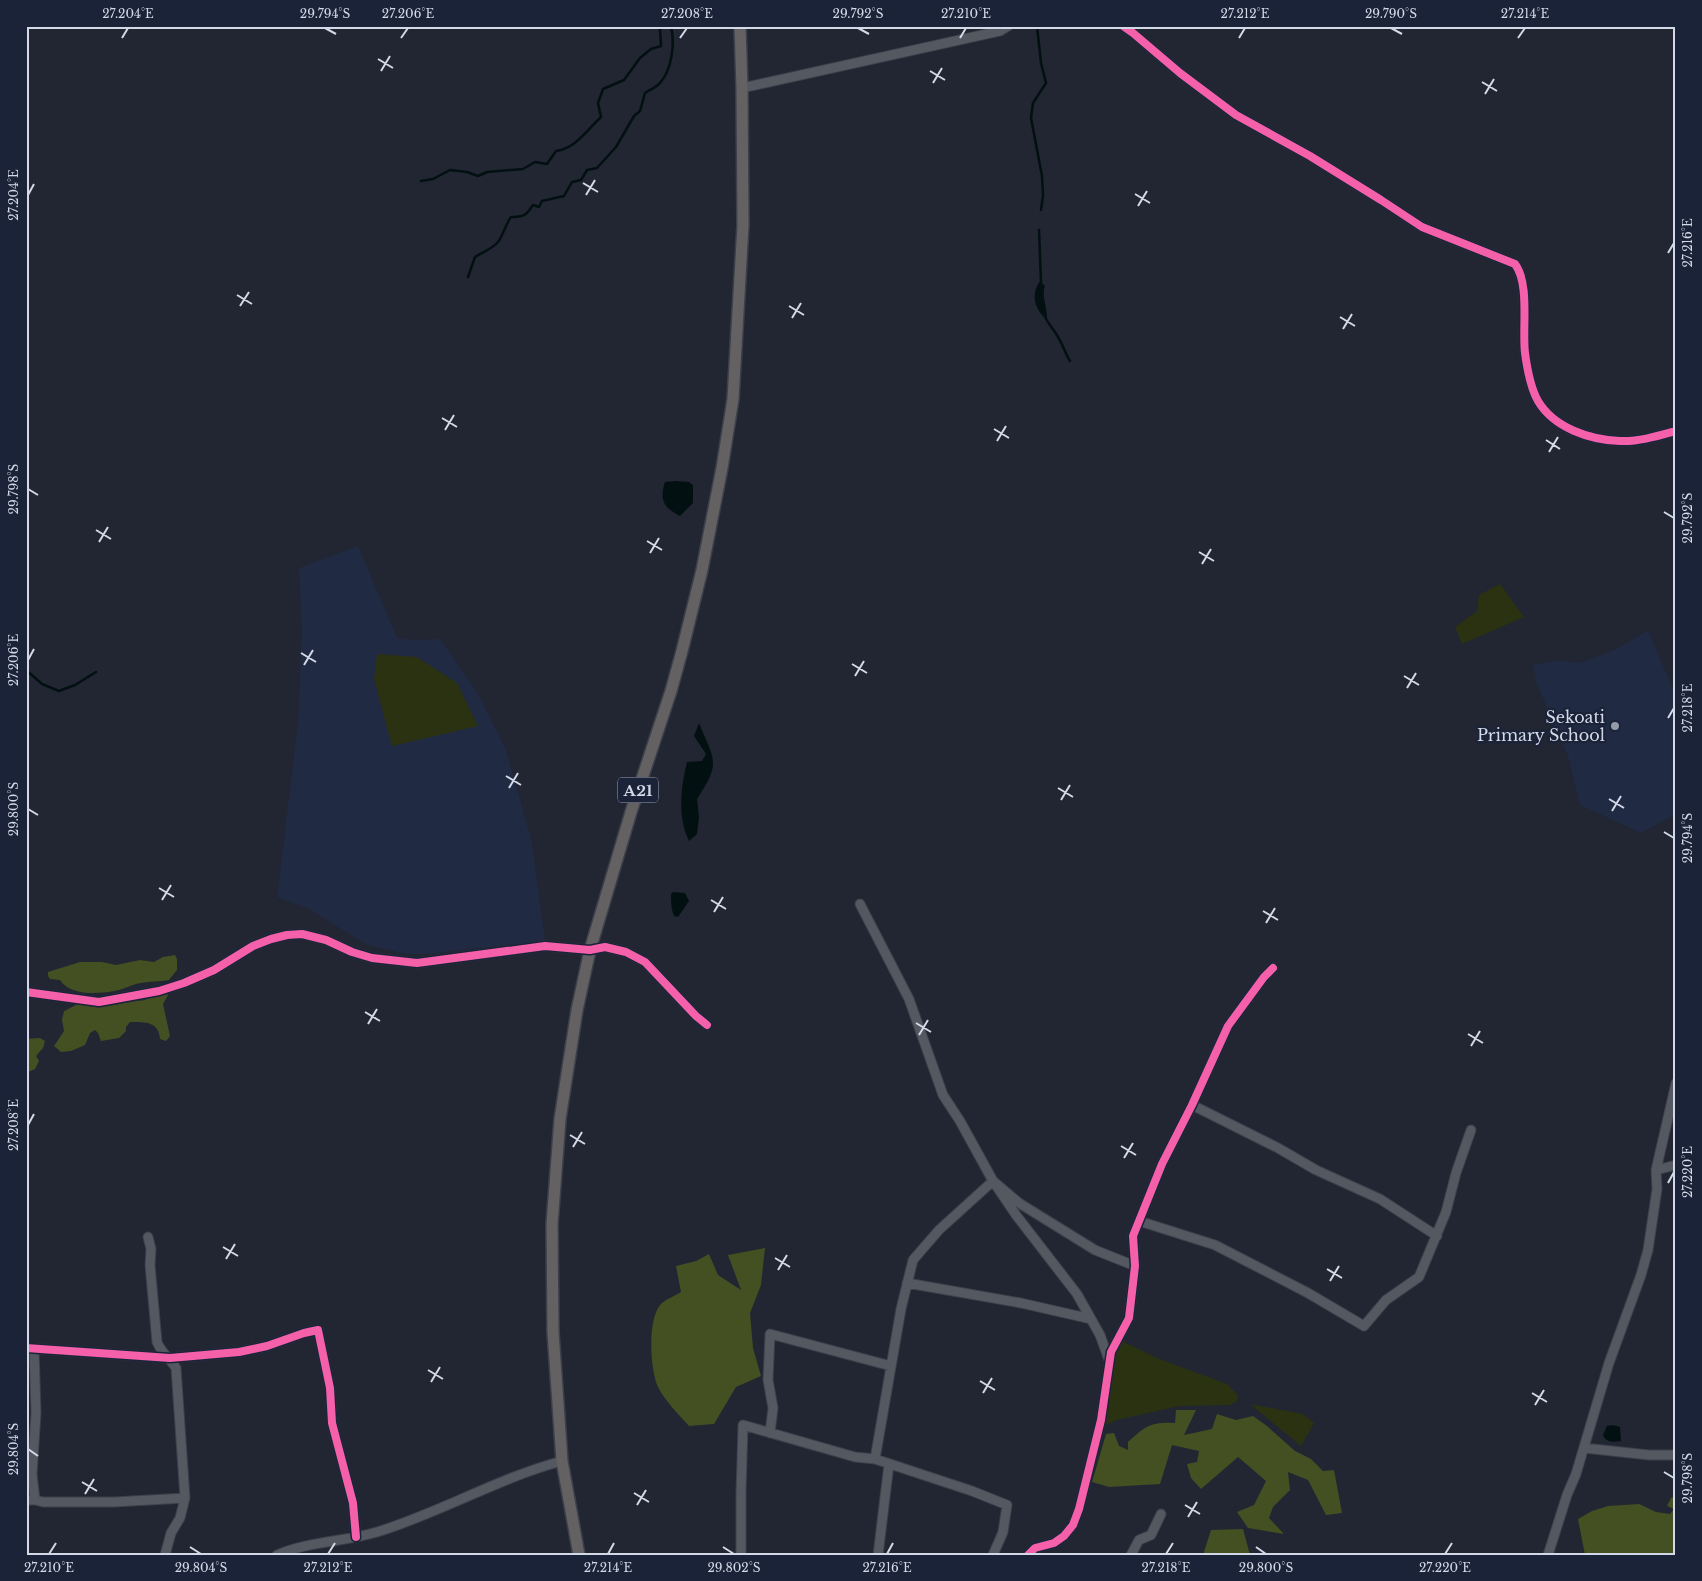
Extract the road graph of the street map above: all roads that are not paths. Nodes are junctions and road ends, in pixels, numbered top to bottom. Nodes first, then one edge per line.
1 (740, 26) edge
2 (1008, 26) edge
3 (1123, 26) edge
4 (742, 88) junction
5 (1676, 431) edge
6 (860, 904) dead end
7 (590, 950) junction
8 (1273, 968) dead end
9 (26, 992) edge
10 (708, 1025) dead end
11 (1676, 1083) edge
12 (1192, 1105) junction
13 (1471, 1130) dead end
14 (1676, 1165) edge
15 (1656, 1170) junction
16 (993, 1181) junction
17 (1139, 1221) junction
18 (1437, 1236) junction
19 (148, 1237) dead end
20 (1135, 1266) junction
21 (907, 1283) junction
22 (1091, 1319) junction
23 (30, 1348) edge
24 (170, 1358) junction
25 (1109, 1361) junction
26 (891, 1366) junction
27 (770, 1433) junction
28 (1584, 1448) junction
29 (1676, 1456) edge
30 (875, 1459) junction
31 (562, 1461) junction
32 (889, 1464) junction
33 (185, 1498) junction
34 (30, 1500) edge
35 (1161, 1514) dead end
36 (356, 1537) junction
37 (165, 1555) edge
38 (277, 1555) edge
39 (580, 1555) edge
40 (741, 1555) edge
41 (878, 1555) edge
42 (993, 1555) edge
43 (1028, 1555) edge
44 (1131, 1555) edge
45 (1548, 1555) edge

1 - 4 main road, A21
2 - 4 street
3 - 5 street
4 - 7 main road, A21
6 - 16 street
7 - 9 street
7 - 10 street
7 - 31 main road, A21
8 - 12 street
11 - 15 street
12 - 17 street
12 - 18 street
13 - 18 street
14 - 15 street
15 - 28 street
16 - 20 street
16 - 21 street
16 - 22 street
17 - 18 street
17 - 20 street
19 - 24 street
20 - 25 street
21 - 22 street
21 - 26 street
22 - 25 street
23 - 24 street
23 - 34 street
24 - 33 street
24 - 36 street
25 - 43 street
26 - 27 street
26 - 30 street
27 - 30 street
27 - 40 street
28 - 29 street
28 - 45 street
30 - 32 street
31 - 36 street
31 - 39 main road, A21
32 - 41 street
32 - 42 street
33 - 34 street
33 - 37 street
35 - 44 street
36 - 38 street

